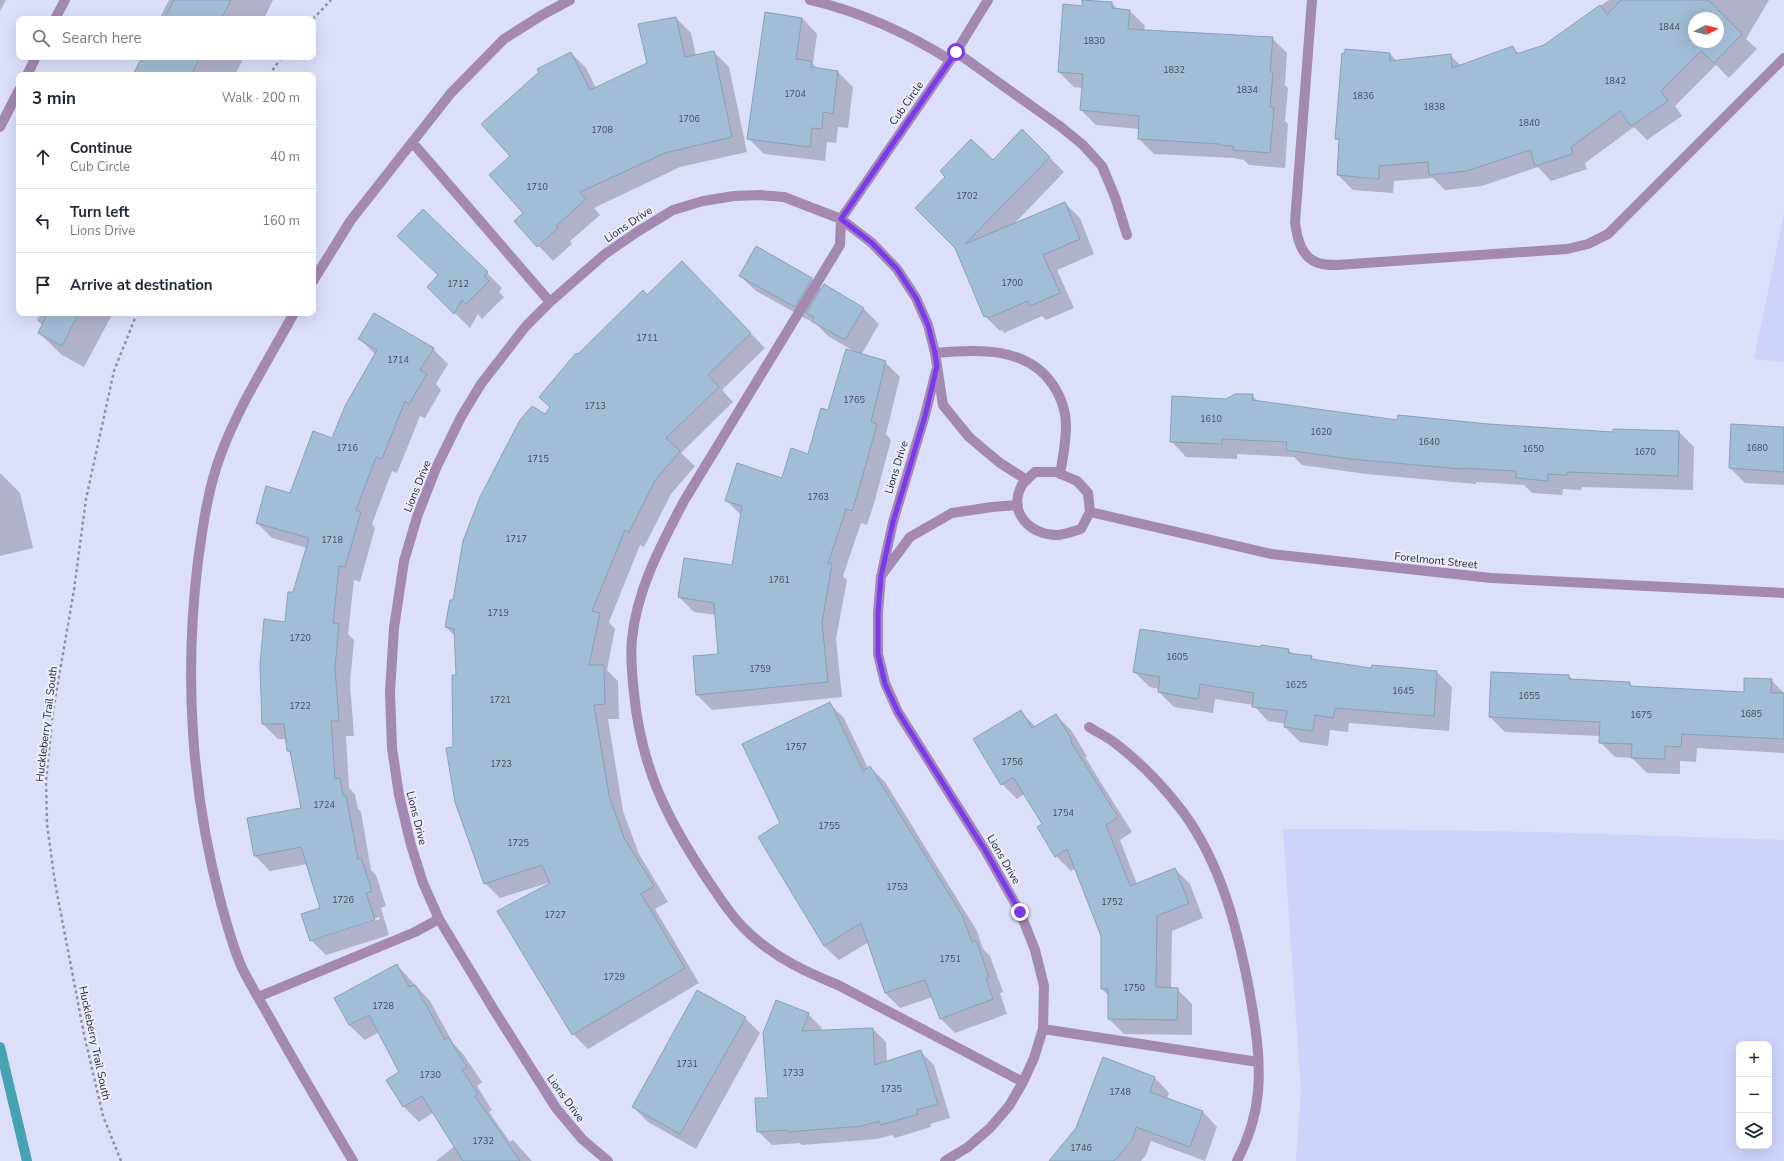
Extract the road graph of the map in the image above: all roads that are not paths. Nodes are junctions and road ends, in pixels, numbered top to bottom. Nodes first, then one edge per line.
1 (65, 0) edge
2 (570, 0) edge
3 (810, 0) edge
4 (988, 0) edge
5 (1312, 0) edge
6 (57, 16) edge
7 (953, 56) junction
8 (1784, 58) edge
9 (34, 60) edge
10 (28, 72) edge
11 (16, 96) edge
12 (0, 127) edge
13 (412, 142) junction
14 (841, 219) junction
15 (1127, 236) dead end
16 (316, 276) edge
17 (550, 302) junction
18 (292, 316) edge
19 (935, 353) junction
20 (937, 366) junction
21 (1060, 474) junction
22 (1027, 480) junction
23 (1018, 505) junction
24 (1090, 512) junction
25 (881, 576) junction
26 (1784, 593) edge
27 (1089, 727) dead end
28 (439, 919) junction
29 (258, 997) junction
30 (1043, 1029) junction
31 (1258, 1062) junction
32 (1023, 1082) junction
33 (353, 1161) edge
34 (608, 1161) edge
35 (945, 1161) edge
36 (1238, 1161) edge

1 - 6 street
2 - 13 street
3 - 7 street
4 - 7 street, Cub Circle
5 - 8 street
7 - 14 street, Cub Circle
7 - 15 street
9 - 10 street
11 - 12 street
13 - 16 street
13 - 17 street
14 - 17 street, Lions Drive
14 - 19 street, Lions Drive
14 - 32 street
17 - 28 street, Lions Drive
18 - 29 street
19 - 20 street, Lions Drive
19 - 21 street
20 - 22 street, Lions Drive
20 - 25 street, Lions Drive
21 - 22 street
21 - 24 street
22 - 23 street
23 - 24 street
23 - 25 street
24 - 26 street, Forelmont Street
25 - 30 street, Lions Drive
27 - 31 street
28 - 29 street
28 - 34 street, Lions Drive
29 - 33 street
30 - 31 street
30 - 32 street, Lions Drive
31 - 36 street
32 - 35 street, Lions Drive

